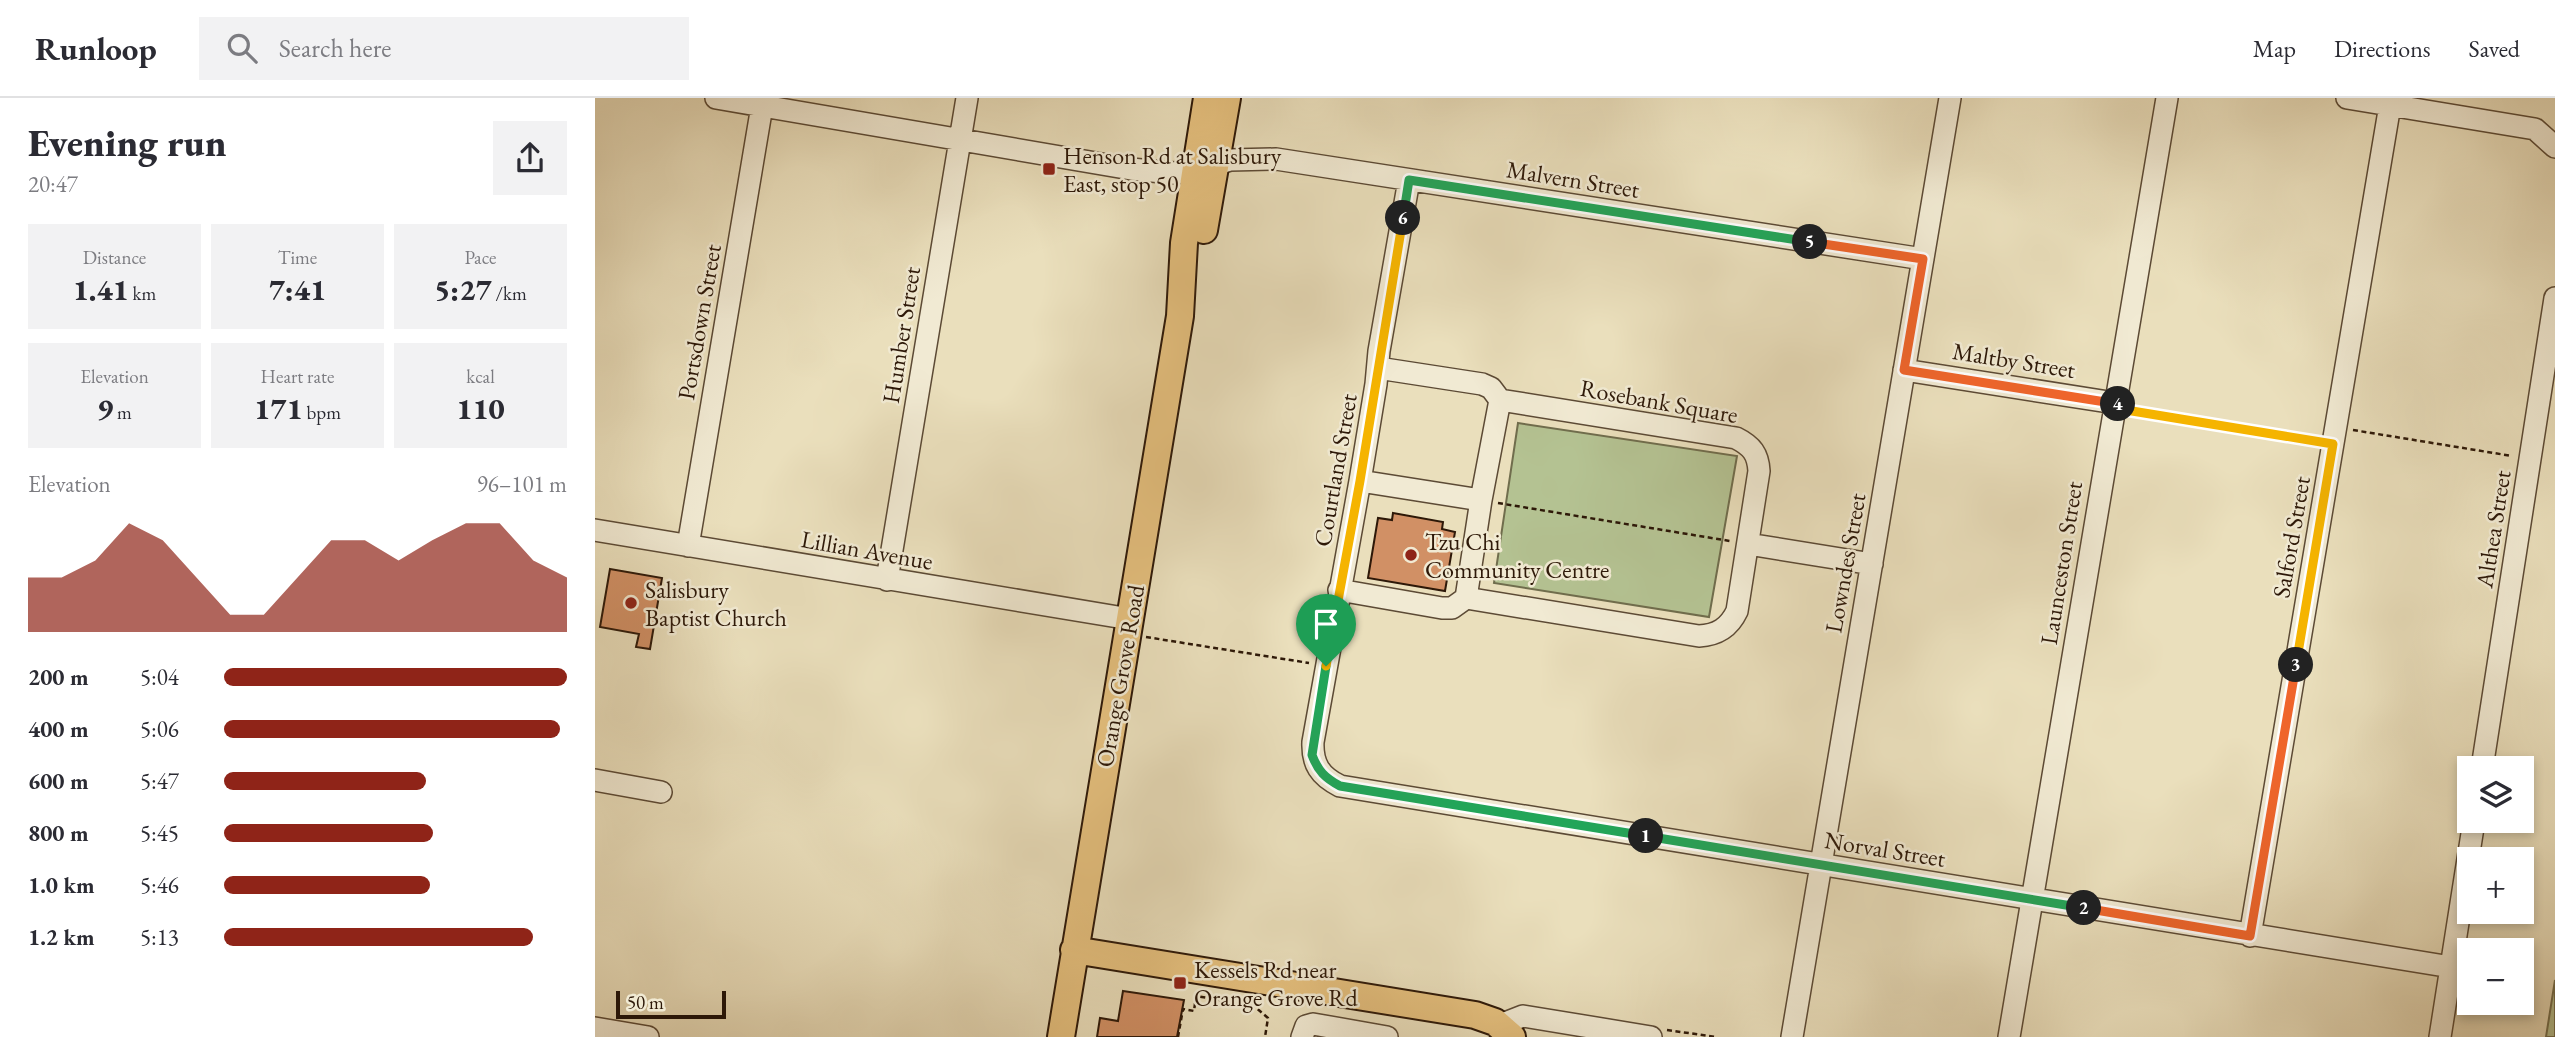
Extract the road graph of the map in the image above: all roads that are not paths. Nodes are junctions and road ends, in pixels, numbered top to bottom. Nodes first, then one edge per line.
1 (716, 98) edge
2 (967, 98) edge
3 (1207, 98) edge
4 (1227, 98) edge
5 (1950, 98) edge
6 (2167, 98) edge
7 (2347, 98) edge
8 (2390, 105) junction
9 (762, 106) junction
10 (960, 139) junction
11 (2555, 147) edge
12 (1205, 168) junction
13 (1409, 180) junction
14 (1923, 259) junction
15 (2555, 298) edge
16 (1378, 368) junction
17 (1904, 370) junction
18 (1500, 400) junction
19 (2115, 402) junction
20 (1360, 481) junction
21 (1481, 500) junction
22 (595, 530) edge
23 (1748, 544) junction
24 (688, 546) junction
25 (1872, 564) junction
26 (887, 580) junction
27 (1339, 590) junction
28 (1466, 598) junction
29 (1128, 626) junction
30 (2484, 756) edge
31 (1317, 768) joint
32 (595, 780) edge
33 (661, 792) dead end
34 (2472, 833) edge
35 (1821, 865) junction
36 (2032, 899) junction
37 (2250, 936) junction
38 (1074, 950) junction
39 (2451, 967) junction
40 (595, 1028) edge
41 (1506, 1031) edge
42 (648, 1037) edge
43 (1061, 1037) edge
44 (1302, 1037) edge
45 (1387, 1037) edge
46 (1651, 1037) edge
47 (1792, 1037) edge
48 (2009, 1037) edge
49 (2440, 1037) edge

1 - 9 street, Malvern Street
2 - 10 street, Humber Street
3 - 12 main road, Orange Grove Road
4 - 12 main road, Orange Grove Road
5 - 14 street, Lowndes Street
6 - 19 street, Launceston Street
7 - 8 street
8 - 11 street
8 - 37 street, Salford Street
9 - 10 street, Malvern Street
9 - 24 street, Portsdown Street
10 - 12 street, Malvern Street
10 - 26 street, Humber Street
12 - 13 street, Malvern Street
12 - 29 main road, Orange Grove Road
13 - 14 street, Malvern Street
13 - 16 street, Courtland Street
14 - 17 street, Lowndes Street
15 - 30 street, Althea Street
16 - 18 street, Rosebank Square
16 - 20 street, Courtland Street
17 - 19 street, Maltby Street
17 - 25 street, Lowndes Street
18 - 21 street
18 - 23 street, Rosebank Square
19 - 36 street, Launceston Street
20 - 21 street
20 - 27 street, Courtland Street
21 - 28 street
22 - 24 street, Lillian Avenue
23 - 25 street
23 - 28 street, Rosebank Square
24 - 26 street, Lillian Avenue
25 - 35 street, Lowndes Street
26 - 29 street, Lillian Avenue
27 - 28 street, Rosebank Square
27 - 31 street, Courtland Street
29 - 38 main road, Orange Grove Road
31 - 35 street, Norval Street
32 - 33 street
34 - 39 street
35 - 36 street, Norval Street
35 - 47 street, Lowndes Street
36 - 37 street, Norval Street
36 - 48 street, Launceston Street
37 - 39 street, Norval Street
38 - 41 main road
38 - 43 main road, Orange Grove Road
39 - 49 street
40 - 42 street
41 - 46 street
44 - 45 street

